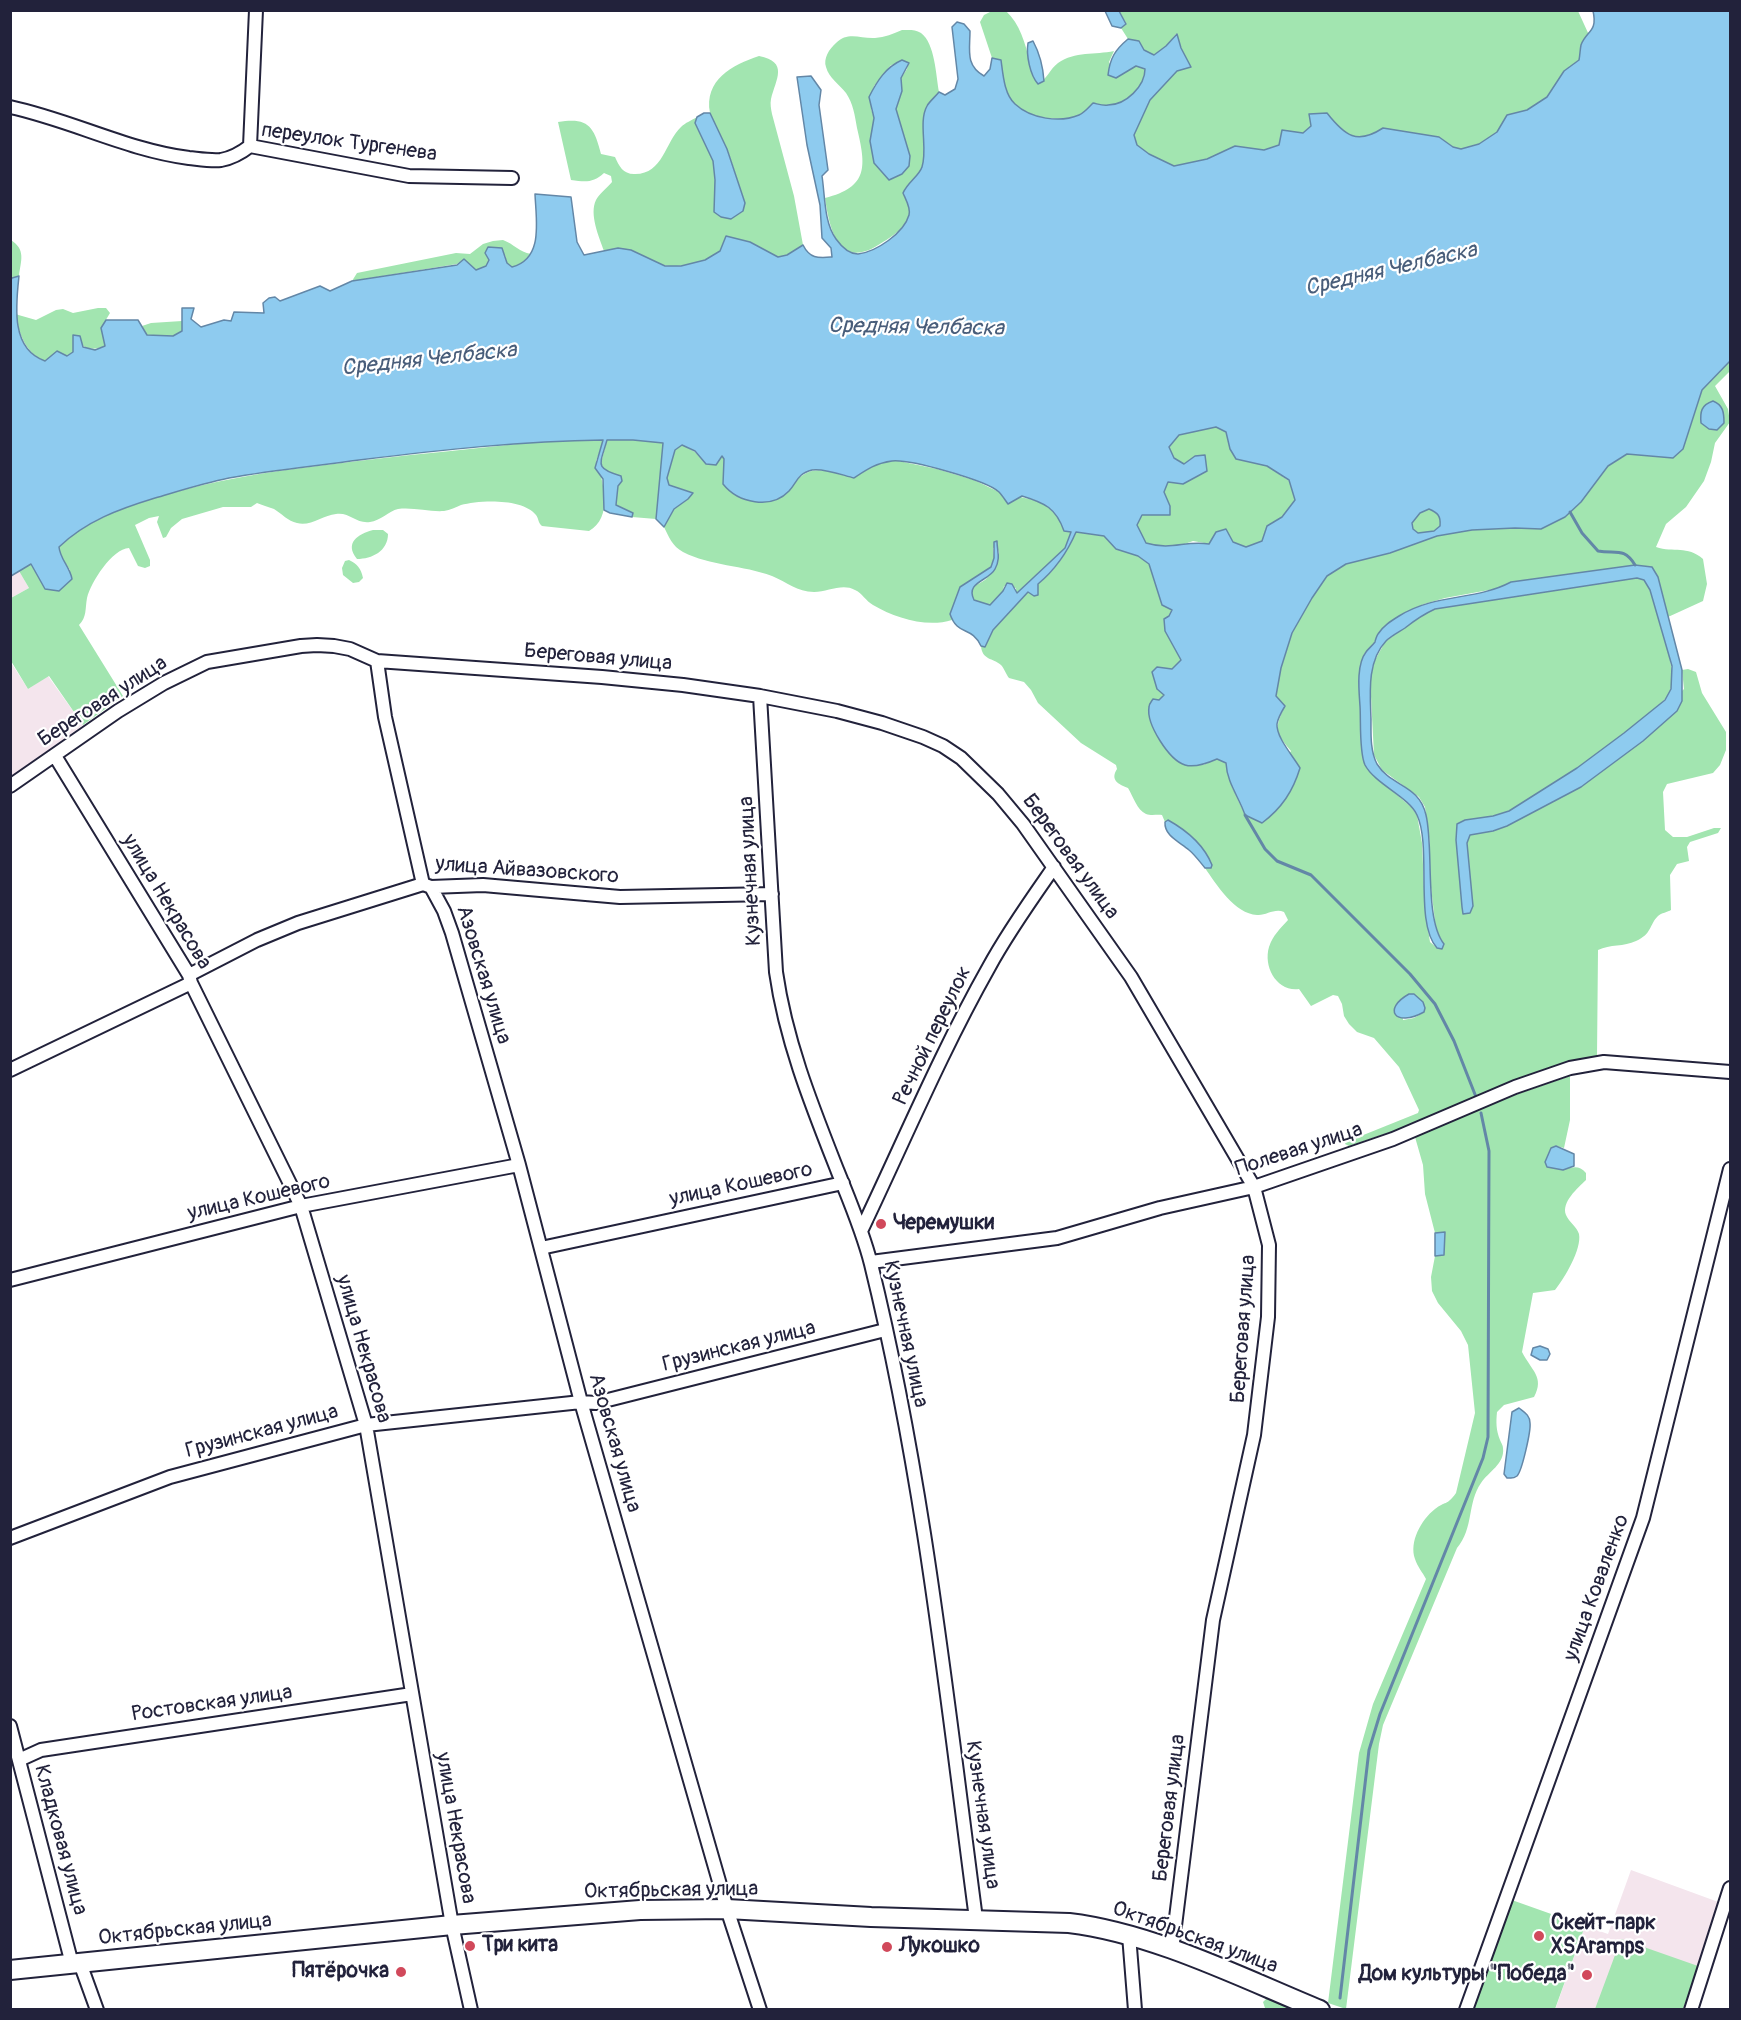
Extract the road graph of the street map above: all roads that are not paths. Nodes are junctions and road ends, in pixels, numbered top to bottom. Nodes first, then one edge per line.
1 (256, 10) edge
2 (10, 107) edge
3 (250, 146) junction
4 (512, 178) dead end
5 (377, 661) junction
6 (760, 696) junction
7 (55, 756) junction
8 (10, 786) edge
9 (1054, 867) junction
10 (427, 886) junction
11 (772, 894) junction
12 (190, 979) junction
13 (10, 1070) edge
14 (1731, 1072) edge
15 (519, 1165) junction
16 (1731, 1169) edge
17 (843, 1183) junction
18 (1254, 1187) junction
19 (301, 1206) junction
20 (861, 1231) junction
21 (541, 1248) junction
22 (871, 1262) junction
23 (10, 1280) edge
24 (885, 1330) junction
25 (581, 1402) junction
26 (366, 1425) junction
27 (10, 1538) edge
28 (412, 1694) junction
29 (10, 1726) edge
30 (13, 1747) edge
31 (19, 1760) junction
32 (1731, 1888) edge
33 (727, 1909) junction
34 (976, 1919) junction
35 (452, 1925) junction
36 (1129, 1935) junction
37 (1172, 1950) junction
38 (76, 1964) junction
39 (10, 1970) edge
40 (97, 2010) edge
41 (471, 2010) edge
42 (760, 2010) edge
43 (1135, 2010) edge
44 (1320, 2010) edge
45 (1466, 2010) edge
46 (1691, 2010) edge

1 - 3 street
2 - 3 street, переулок Тургенева
3 - 4 street, переулок Тургенева
5 - 6 street, Береговая улица
5 - 7 street, Береговая улица
5 - 10 street, Азовская улица
6 - 9 street, Береговая улица
6 - 11 street, Кузнечная улица
7 - 8 street, Береговая улица
7 - 12 street, улица Некрасова
9 - 18 street, Береговая улица
9 - 20 street, Речной переулок
10 - 11 street, улица Айвазовского
10 - 12 street, улица Айвазовского
10 - 15 street, Азовская улица
11 - 17 street, Кузнечная улица
12 - 13 street, улица Айвазовского
12 - 19 street, улица Некрасова
14 - 18 street, Полевая улица
15 - 19 street, улица Кошевого
15 - 21 street, Азовская улица
16 - 45 street, улица Коваленко
17 - 20 street, Кузнечная улица
17 - 21 street, улица Кошевого
18 - 22 street, Полевая улица
18 - 37 street, Береговая улица
19 - 23 street, улица Кошевого
19 - 26 street, улица Некрасова
20 - 22 street, Кузнечная улица
21 - 25 street, Азовская улица
22 - 24 street, Кузнечная улица
24 - 25 street, Грузинская улица
24 - 34 street, Кузнечная улица
25 - 26 street, Грузинская улица
25 - 33 street, Азовская улица
26 - 27 street, Грузинская улица
26 - 28 street, улица Некрасова
28 - 31 street, Ростовская улица
28 - 35 street, улица Некрасова
29 - 30 street, Кладковая улица
30 - 31 street, Кладковая улица
31 - 38 street, Кладковая улица
32 - 46 street
33 - 34 street, Октябрьская улица
33 - 35 street, Октябрьская улица
33 - 42 street, Азовская улица
34 - 36 street, Октябрьская улица
35 - 38 street, Октябрьская улица
35 - 41 street, улица Некрасова
36 - 37 street, Октябрьская улица
36 - 43 street
37 - 44 street, Октябрьская улица
38 - 39 street, Октябрьская улица
38 - 40 street, Кладковая улица

